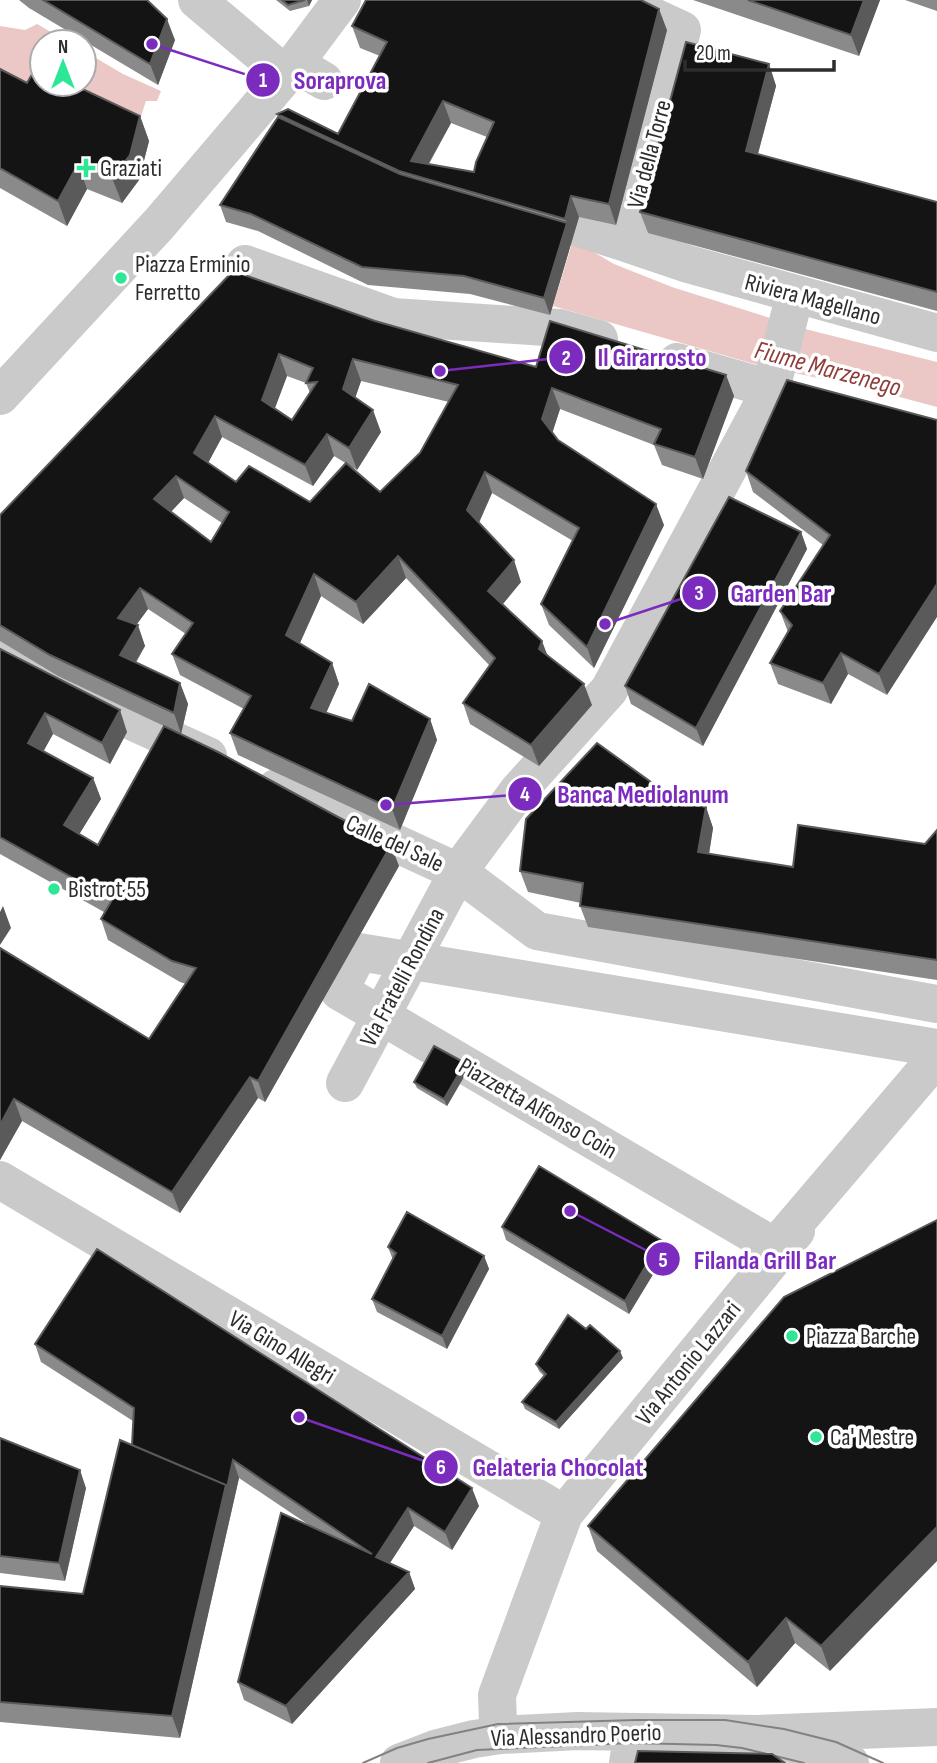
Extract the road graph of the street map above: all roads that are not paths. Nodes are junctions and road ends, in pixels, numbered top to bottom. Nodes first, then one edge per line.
1 (197, 0) edge
2 (342, 0) edge
3 (617, 0) edge
4 (301, 73) junction
5 (576, 227) edge
6 (626, 243) junction
7 (245, 264) dead end
8 (688, 264) joint
9 (792, 306) junction
10 (937, 333) edge
11 (773, 381) junction
12 (0, 396) edge
13 (0, 654) edge
14 (458, 872) junction
15 (410, 961) junction
16 (937, 1004) edge
17 (381, 1016) junction
18 (937, 1048) edge
19 (937, 1057) edge
20 (937, 1068) edge
21 (345, 1083) dead end
22 (0, 1180) edge
23 (564, 1514) junction
24 (937, 1727) edge
25 (757, 1734) junction
26 (500, 1735) junction
27 (631, 1747) edge
28 (399, 1763) edge
29 (850, 1763) edge

1 - 4 street
2 - 4 street
3 - 6 street, Via della Torre
4 - 12 street
5 - 6 street
6 - 8 street, Via della Torre
7 - 11 street
8 - 9 street, Riviera Magellano
9 - 10 street, Riviera Magellano
9 - 11 street
11 - 14 street, Calle del Sale
13 - 14 street, Calle del Sale
14 - 15 street, Via Fratelli Rondina
14 - 16 street
15 - 17 street, Via Fratelli Rondina
15 - 17 street, Piazzetta Alfonso Coin
15 - 18 street, Piazzetta Alfonso Coin
17 - 19 street, Piazzetta Alfonso Coin
17 - 21 street, Via Fratelli Rondina
20 - 23 street, Via Antonio Lazzari
22 - 23 street, Via Gino Allegri
23 - 26 street, Via Antonio Lazzari
24 - 25 street
25 - 27 street, Via Alessandro Poerio
25 - 29 street
26 - 27 street, Via Alessandro Poerio
26 - 28 street, Via Alessandro Poerio

